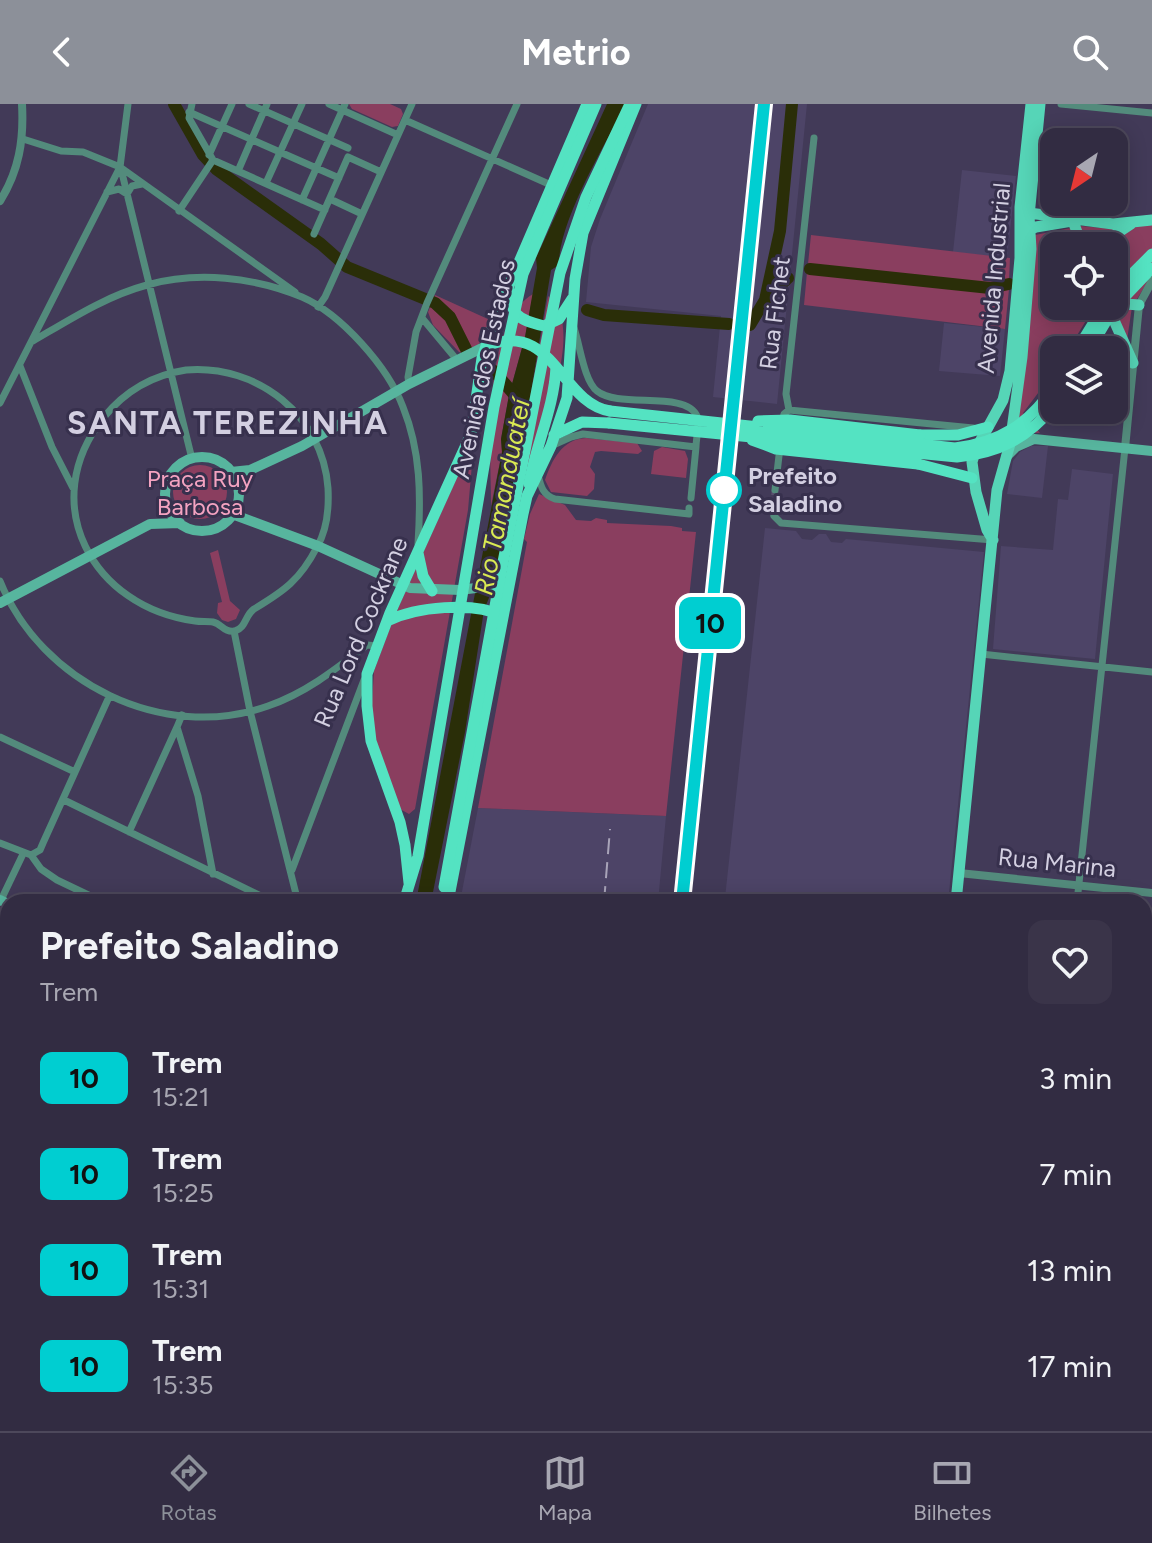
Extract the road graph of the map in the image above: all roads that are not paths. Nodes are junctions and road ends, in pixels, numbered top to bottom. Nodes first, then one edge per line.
1 (22, 104) edge
2 (128, 104) edge
3 (232, 104) edge
4 (249, 104) edge
5 (302, 104) edge
6 (329, 104) edge
7 (401, 104) edge
8 (517, 104) edge
9 (587, 104) edge
10 (596, 104) edge
11 (633, 104) edge
12 (1031, 104) edge
13 (1040, 104) edge
14 (1061, 104) edge
15 (411, 106) edge
16 (266, 107) edge
17 (343, 107) edge
18 (190, 108) edge
19 (1132, 108) edge
20 (1152, 113) edge
21 (405, 120) junction
22 (293, 124) junction
23 (222, 127) junction
24 (398, 135) junction
25 (814, 138) dead end
26 (23, 139) junction
27 (252, 140) junction
28 (329, 140) junction
29 (280, 152) junction
30 (348, 153) junction
31 (211, 160) junction
32 (492, 160) junction
33 (120, 167) junction
34 (316, 168) junction
35 (238, 171) junction
36 (381, 172) junction
37 (339, 178) junction
38 (266, 183) junction
39 (143, 184) junction
40 (551, 185) junction
41 (107, 192) junction
42 (127, 194) junction
43 (330, 199) junction
44 (302, 200) junction
45 (0, 201) edge
46 (325, 210) junction
47 (179, 211) junction
48 (1029, 213) junction
49 (362, 214) junction
50 (1152, 220) edge
51 (1073, 221) junction
52 (1132, 224) junction
53 (1030, 229) junction
54 (1077, 232) edge
55 (1119, 232) edge
56 (314, 234) dead end
57 (1020, 237) junction
58 (1152, 254) edge
59 (1152, 268) edge
60 (1128, 279) edge
61 (1152, 281) edge
62 (150, 284) junction
63 (508, 286) junction
64 (574, 295) junction
65 (303, 298) junction
66 (1128, 304) edge
67 (1139, 305) junction
68 (318, 307) junction
69 (422, 318) junction
70 (1113, 320) edge
71 (573, 326) junction
72 (1097, 336) edge
73 (506, 340) junction
74 (33, 341) junction
75 (486, 346) junction
76 (457, 360) junction
77 (1133, 363) junction
78 (20, 366) junction
79 (556, 367) junction
80 (172, 373) junction
81 (479, 373) junction
82 (570, 381) junction
83 (409, 384) junction
84 (396, 391) junction
85 (0, 403) edge
86 (1040, 403) edge
87 (789, 410) junction
88 (476, 411) joint
89 (610, 417) junction
90 (1040, 421) edge
91 (988, 427) junction
92 (737, 429) junction
93 (1011, 435) junction
94 (314, 439) junction
95 (553, 441) junction
96 (696, 447) junction
97 (1125, 448) junction
98 (1152, 451) edge
99 (1006, 457) junction
100 (192, 459) junction
101 (250, 470) junction
102 (231, 472) junction
103 (538, 475) junction
104 (999, 476) junction
105 (972, 478) junction
106 (73, 488) junction
107 (238, 490) junction
108 (775, 490) tunnel mouth
109 (527, 496) junction
110 (691, 498) dead end
111 (166, 501) junction
112 (689, 508) dead end
113 (232, 514) junction
114 (774, 516) dead end
115 (180, 523) junction
116 (150, 524) junction
117 (993, 540) junction
118 (318, 546) junction
119 (418, 552) junction
120 (90, 556) junction
121 (0, 581) edge
122 (510, 583) junction
123 (403, 585) junction
124 (432, 591) junction
125 (4, 601) edge
126 (503, 616) junction
127 (387, 621) junction
128 (234, 631) junction
129 (378, 646) junction
130 (981, 654) junction
131 (1102, 667) junction
132 (1152, 672) edge
133 (367, 674) junction
134 (109, 697) junction
135 (250, 711) junction
136 (182, 715) junction
137 (177, 727) junction
138 (0, 737) edge
139 (75, 772) junction
140 (64, 800) junction
141 (129, 832) junction
142 (0, 843) edge
143 (27, 855) junction
144 (291, 872) junction
145 (959, 873) junction
146 (213, 874) junction
147 (409, 883) junction
148 (1079, 885) junction
149 (1152, 893) edge
150 (7, 894) edge
151 (86, 894) edge
152 (256, 894) edge
153 (296, 894) edge
154 (406, 894) edge
155 (445, 894) edge
156 (448, 894) edge
157 (957, 894) edge
158 (1078, 894) edge

1 - 26 street
2 - 33 street
3 - 23 street
4 - 16 street
5 - 22 street
6 - 17 street
7 - 15 street
8 - 32 street
9 - 40 highway, Avenida dos Estados
10 - 147 highway, Avenida dos Estados, bridge
11 - 64 highway
11 - 155 highway, bridge
12 - 57 main road, Avenida Industrial
13 - 48 main road, Avenida Industrial
14 - 19 street
15 - 21 street
16 - 22 street
16 - 27 street
17 - 24 street
17 - 28 street
18 - 23 street
18 - 31 street
19 - 20 street
21 - 24 street
21 - 32 street
22 - 28 street
22 - 29 street
23 - 27 street
23 - 31 street
24 - 36 street
25 - 87 street, Rua Fichet
26 - 33 street
26 - 45 street
27 - 29 street
27 - 35 street
28 - 30 street
28 - 34 street
29 - 34 street
29 - 38 street
30 - 36 street
30 - 37 street
31 - 35 street
31 - 47 street
32 - 40 street
32 - 69 street
33 - 39 street
33 - 41 street
33 - 42 street
34 - 37 street
34 - 44 street
35 - 38 street
36 - 49 street
37 - 43 street
38 - 44 street
39 - 42 street
39 - 47 street
40 - 63 highway, Avenida dos Estados
41 - 42 street
41 - 74 street
42 - 62 street
43 - 46 street
43 - 49 street
44 - 46 street
46 - 56 street
47 - 65 street
48 - 51 main road
48 - 53 main road, Avenida Industrial
49 - 68 street
50 - 52 main road
51 - 52 main road
51 - 53 main road
51 - 54 main road
52 - 55 main road
53 - 57 main road
53 - 93 main road, Avenida Industrial
57 - 91 main road, Avenida Industrial
58 - 60 highway
59 - 72 highway, bridge
61 - 67 street
62 - 65 street
62 - 74 street
62 - 80 street
63 - 64 highway
63 - 75 highway, Avenida dos Estados
64 - 71 highway
65 - 68 street
66 - 67 main road
67 - 77 street
68 - 84 street
69 - 76 street
69 - 83 street
70 - 77 main road
71 - 82 highway
71 - 96 street
73 - 75 highway
73 - 79 highway
73 - 81 highway
74 - 78 street
75 - 76 main road
75 - 81 highway, Avenida dos Estados
76 - 83 main road
77 - 97 street
78 - 85 street
78 - 106 street
79 - 82 highway
79 - 109 highway
80 - 94 street
80 - 100 street
80 - 106 street
81 - 88 highway, Avenida dos Estados
82 - 89 highway
82 - 95 highway
83 - 84 main road
84 - 94 main road
84 - 119 street
86 - 92 highway, bridge
87 - 91 street
87 - 108 street, Rua Fichet
88 - 119 highway, Rua Lord Cockrane
89 - 92 highway, bridge
89 - 95 highway
90 - 92 highway, bridge
91 - 92 highway, bridge
91 - 93 main road
91 - 105 main road, Avenida Industrial
92 - 105 highway, bridge
93 - 99 main road, Avenida Industrial
94 - 101 main road
94 - 118 street
95 - 96 street
95 - 103 highway
96 - 110 street
97 - 98 main road
97 - 99 main road
97 - 131 street
99 - 104 main road, Avenida Industrial
100 - 102 main road
100 - 111 main road
101 - 102 main road
101 - 107 main road
102 - 107 main road
103 - 109 highway
103 - 112 street
104 - 105 main road
104 - 117 main road, Avenida Industrial
105 - 117 main road, Avenida Industrial
106 - 120 street
107 - 113 main road
109 - 122 highway
111 - 115 main road
111 - 116 main road
113 - 115 main road
113 - 118 main road
114 - 117 street
115 - 116 main road
116 - 120 main road
117 - 130 main road, Avenida Industrial
118 - 123 main road
118 - 128 street
119 - 123 highway, Rua Lord Cockrane
119 - 124 highway
120 - 125 main road
120 - 128 street
121 - 125 street
122 - 124 main road
122 - 126 highway
123 - 124 main road
123 - 127 highway, Rua Lord Cockrane
125 - 134 street
126 - 127 highway
126 - 156 highway
127 - 129 highway, Rua Lord Cockrane
128 - 135 street
129 - 133 highway, Rua Lord Cockrane
129 - 135 street
130 - 131 street
130 - 145 main road, Avenida Industrial
131 - 132 street
131 - 148 street
133 - 144 street, Rua Lord Cockrane
133 - 147 highway
134 - 136 street
134 - 139 street
135 - 136 street
135 - 144 street
136 - 137 street
137 - 141 street
137 - 146 street
138 - 139 street
139 - 140 street
140 - 141 street
140 - 143 street
141 - 146 street
142 - 143 street
143 - 150 street
143 - 151 street
144 - 153 street
145 - 148 street, Rua Marina
145 - 157 main road, Avenida Industrial
146 - 152 street
147 - 154 highway, Avenida dos Estados
148 - 149 street, Rua Marina
148 - 158 street

